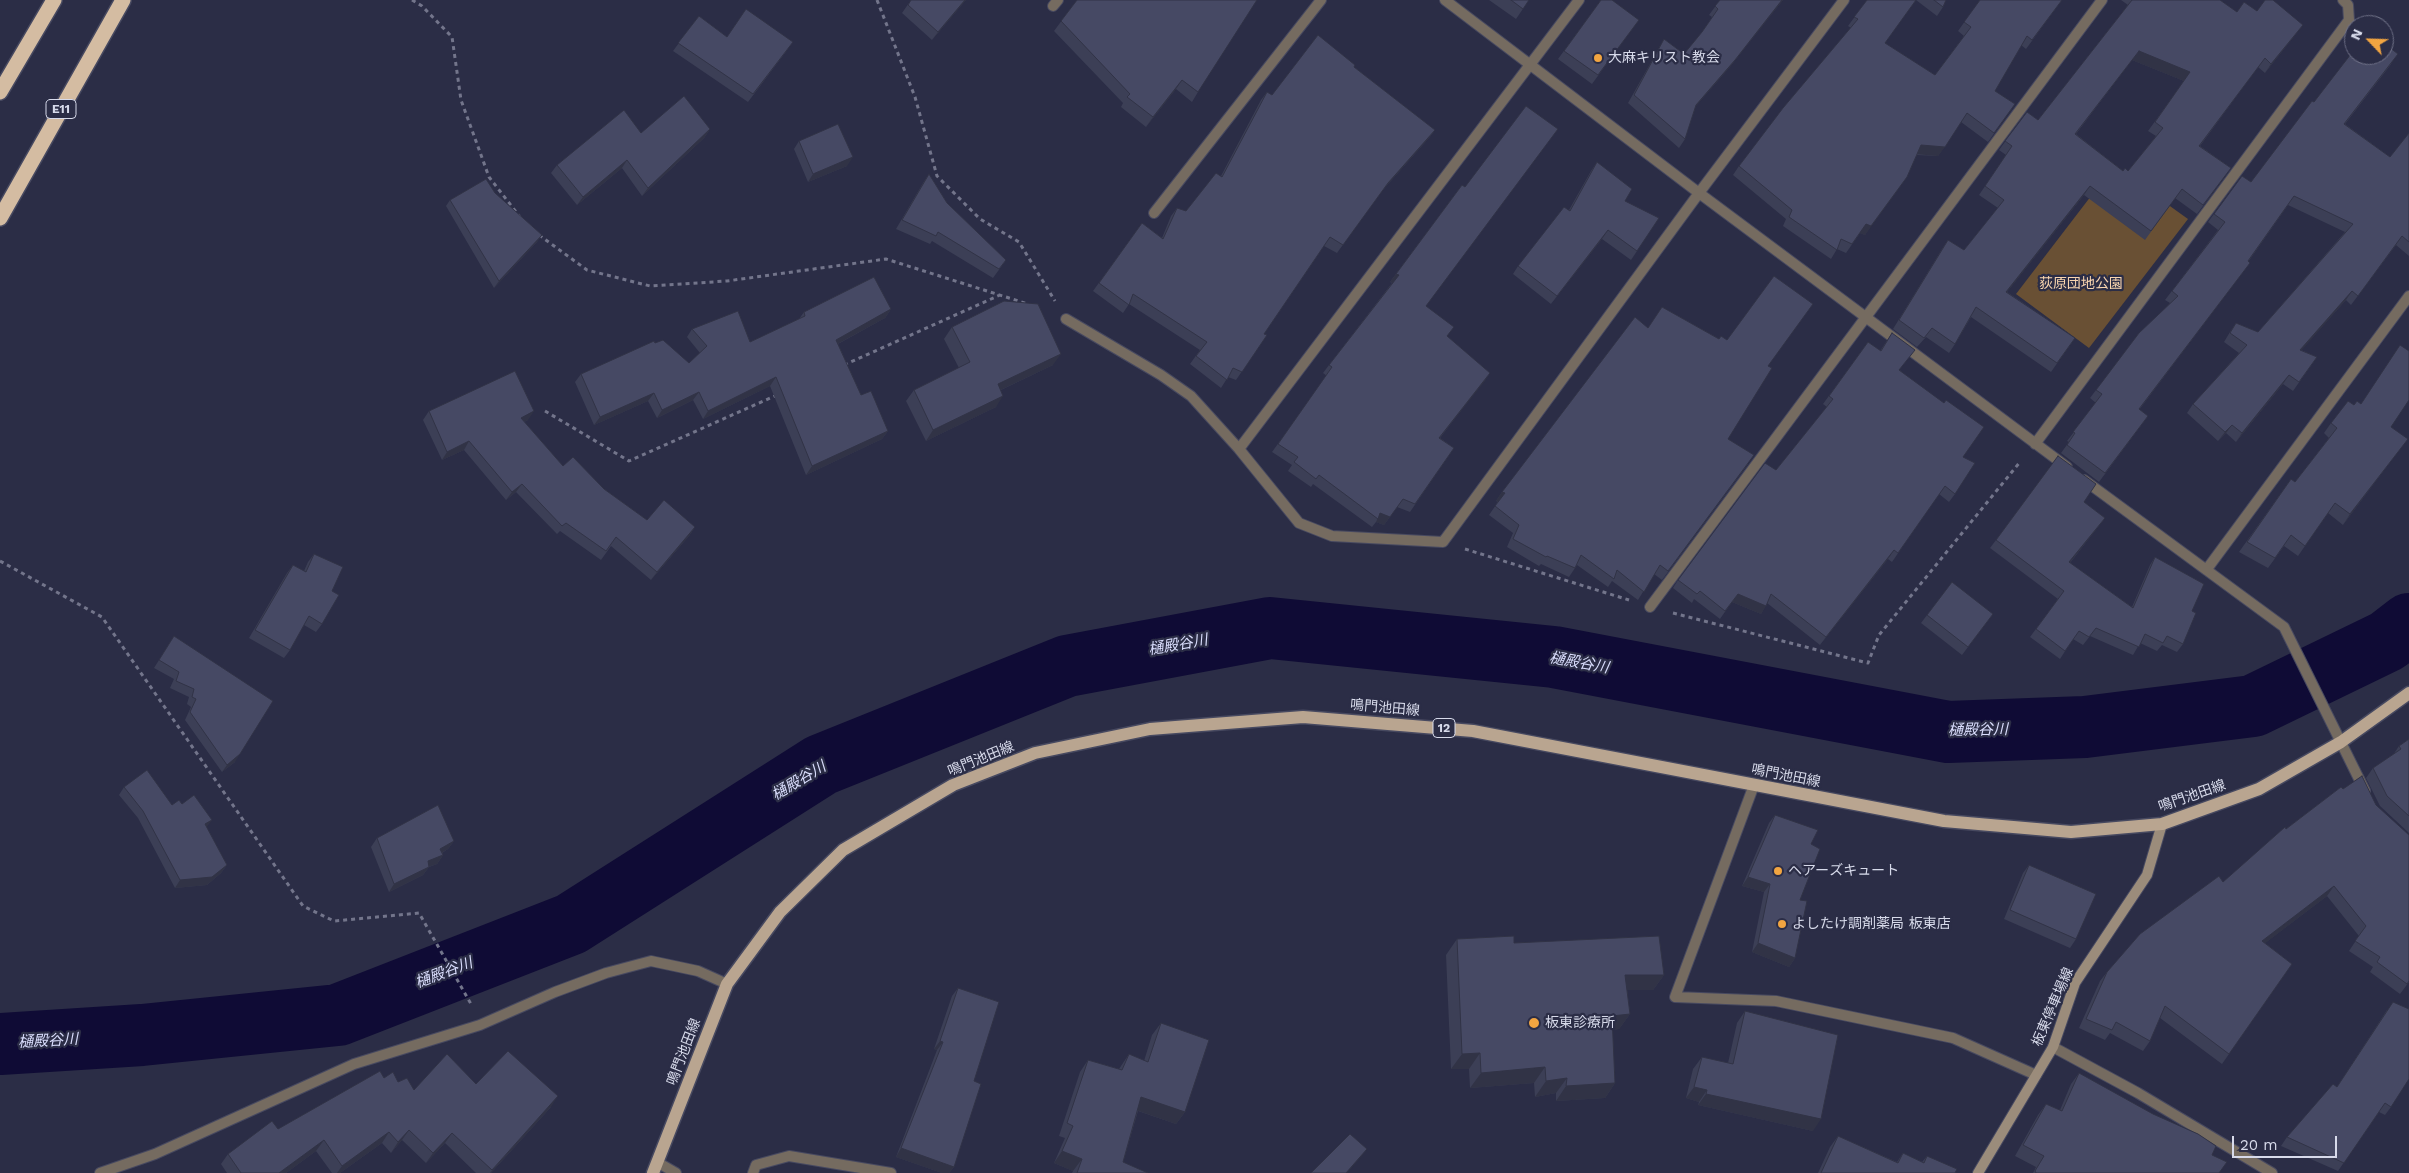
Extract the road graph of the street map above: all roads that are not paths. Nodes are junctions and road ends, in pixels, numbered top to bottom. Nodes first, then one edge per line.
1 (54, 0) edge
2 (123, 0) edge
3 (1321, 0) edge
4 (1445, 0) edge
5 (1579, 0) edge
6 (1844, 0) edge
7 (2102, 0) edge
8 (2343, 0) edge
9 (1531, 65) junction
10 (0, 92) edge
11 (1699, 193) junction
12 (1154, 213) dead end
13 (0, 218) edge
14 (2409, 296) edge
15 (1866, 318) junction
16 (1066, 319) road end
17 (2035, 444) junction
18 (1239, 449) junction
19 (2207, 569) junction
20 (1650, 607) road end
21 (2409, 693) edge
22 (2341, 742) junction
23 (1754, 785) junction
24 (2370, 801) edge
25 (2162, 824) junction
26 (727, 984) junction
27 (2053, 1047) junction
28 (2036, 1075) junction
29 (655, 1167) edge
30 (100, 1173) edge
31 (676, 1173) edge
32 (753, 1173) edge
33 (891, 1173) edge
34 (1978, 1173) edge
35 (2272, 1173) edge

1 - 10 highway
2 - 13 highway, E11
3 - 12 street
4 - 9 street
5 - 9 street
6 - 11 street
7 - 15 street
8 - 17 street
9 - 11 street
9 - 18 street
11 - 15 street
11 - 18 street
14 - 19 street
15 - 17 street
15 - 20 street
16 - 18 street
17 - 19 street
19 - 22 street
21 - 22 main road, 鳴門池田線 / 12
22 - 24 street
22 - 25 main road, 鳴門池田線 / 12
23 - 25 main road, 鳴門池田線 / 12
23 - 26 main road, 鳴門池田線 / 12
23 - 28 street
25 - 27 main road, 板東停車場線
26 - 29 main road, 鳴門池田線 / 12
26 - 30 street
27 - 28 main road, 板東停車場線
27 - 35 street
28 - 34 main road, 板東停車場線
29 - 31 street
32 - 33 street

